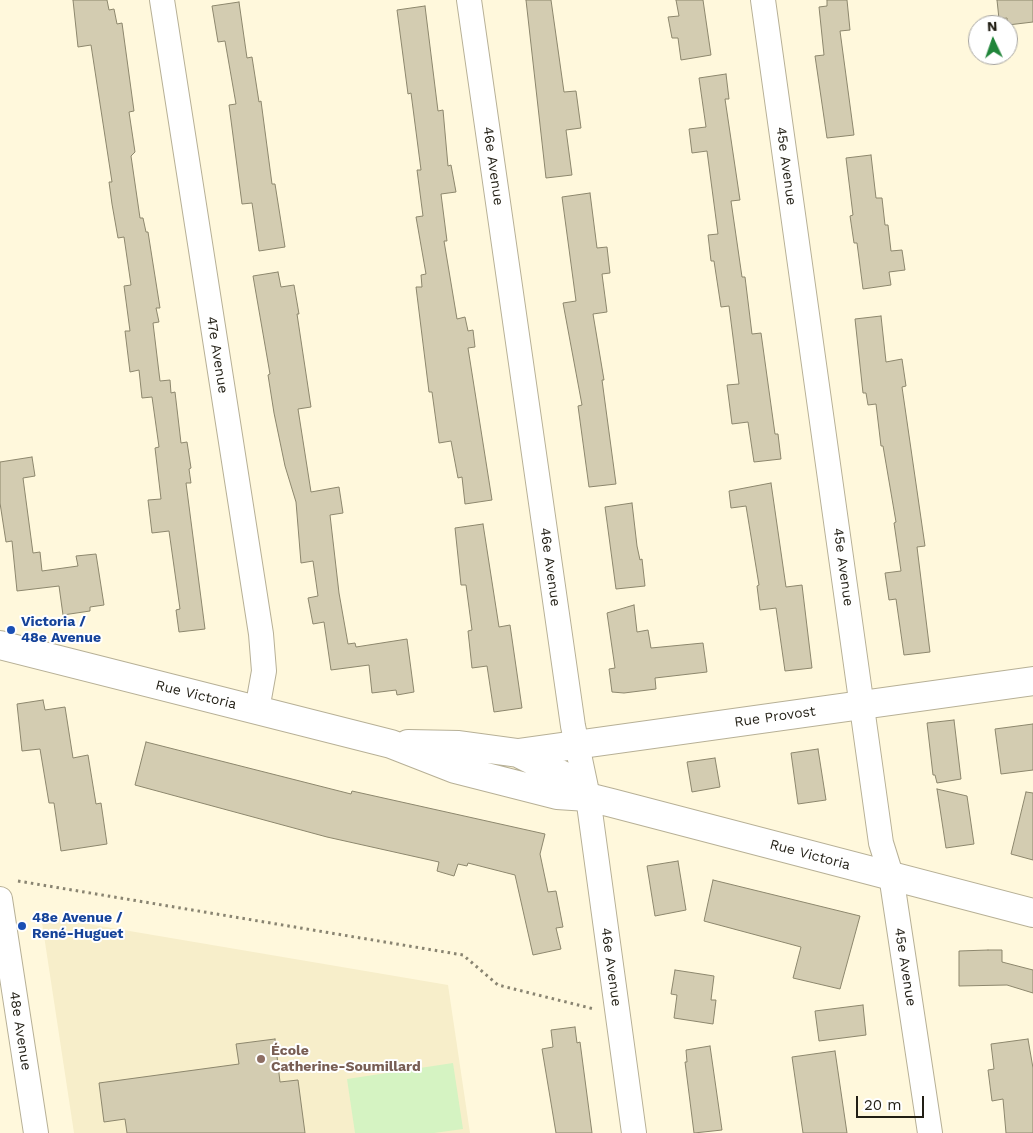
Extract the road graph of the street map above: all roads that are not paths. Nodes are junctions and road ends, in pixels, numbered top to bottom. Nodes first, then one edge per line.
1 (162, 0) edge
2 (469, 0) edge
3 (763, 0) edge
4 (0, 645) edge
5 (1033, 681) edge
6 (862, 705) junction
7 (257, 710) junction
8 (391, 744) junction
9 (576, 744) junction
10 (518, 753) junction
11 (588, 797) junction
12 (891, 875) junction
13 (0, 899) edge
14 (1033, 913) edge
15 (36, 1133) edge
16 (634, 1133) edge
17 (930, 1133) edge

1 - 7 street, 47e Avenue
2 - 9 street, 46e Avenue
3 - 6 street, 45e Avenue
4 - 7 main road, Rue Victoria
5 - 6 main road, Rue Provost
6 - 9 main road, Rue Provost
6 - 12 street, 45e Avenue
7 - 8 main road, Rue Victoria
8 - 10 main road, Rue Victoria
8 - 11 main road, Rue Victoria
9 - 10 main road, Rue Provost
9 - 11 street, 46e Avenue
10 - 11 main road, Rue Victoria
11 - 12 main road, Rue Victoria
11 - 16 street, 46e Avenue
12 - 14 main road, Rue Victoria
12 - 17 street, 45e Avenue
13 - 15 street, 48e Avenue

